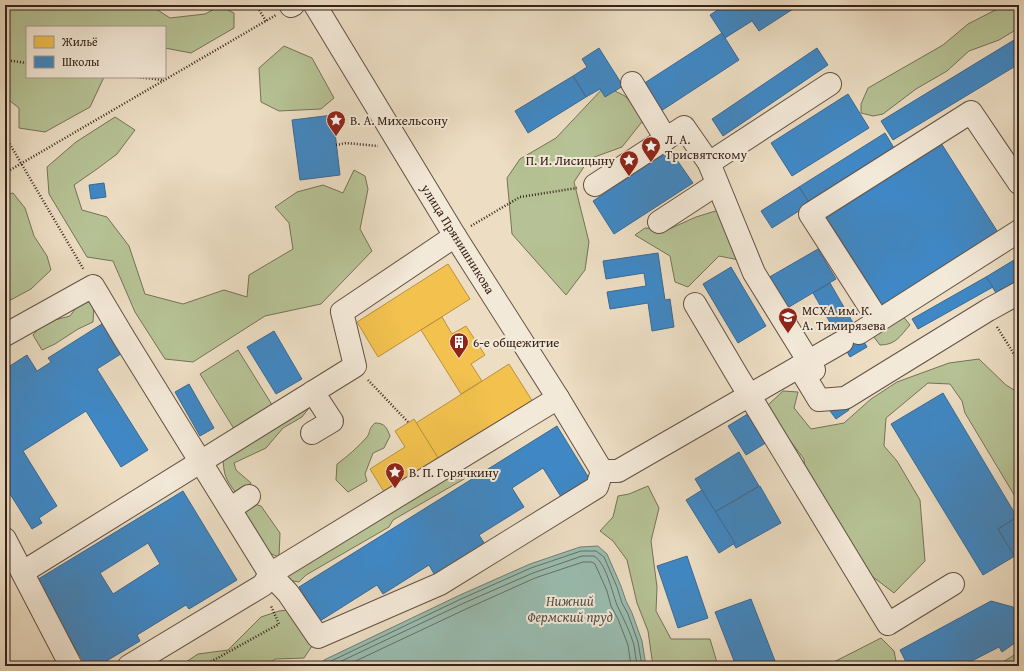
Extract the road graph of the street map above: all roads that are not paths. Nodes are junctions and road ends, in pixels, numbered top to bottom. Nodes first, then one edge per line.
1 (315, 5) edge
2 (632, 83) dead end
3 (830, 84) dead end
4 (666, 138) junction
5 (708, 163) junction
6 (1019, 183) edge
7 (717, 184) junction
8 (595, 185) road end
9 (659, 222) dead end
10 (1019, 231) edge
11 (455, 236) junction
12 (1019, 293) edge
13 (695, 304) dead end
14 (878, 320) junction
15 (5, 335) edge
16 (807, 366) junction
17 (313, 392) junction
18 (749, 395) junction
19 (558, 398) junction
20 (312, 433) dead end
21 (201, 462) junction
22 (602, 471) junction
23 (249, 496) dead end
24 (230, 509) junction
25 (5, 539) edge
26 (23, 572) junction
27 (267, 580) junction
28 (953, 584) dead end
29 (71, 666) edge
30 (129, 666) edge

1 - 11 street, улица Прянишникова
2 - 4 street
3 - 5 street
4 - 5 street
4 - 8 street
5 - 7 street
6 - 14 street
7 - 9 street
7 - 16 street
10 - 14 street
11 - 17 street
11 - 19 street, улица Прянишникова
12 - 16 street
13 - 18 street
14 - 16 street
15 - 21 street
16 - 18 street
17 - 20 street
17 - 21 street
18 - 22 street
18 - 28 street
19 - 22 street, улица Прянишникова
19 - 27 street
21 - 24 street
21 - 26 street
22 - 27 street
23 - 24 street
24 - 27 street
25 - 26 street
26 - 29 street
27 - 30 street

